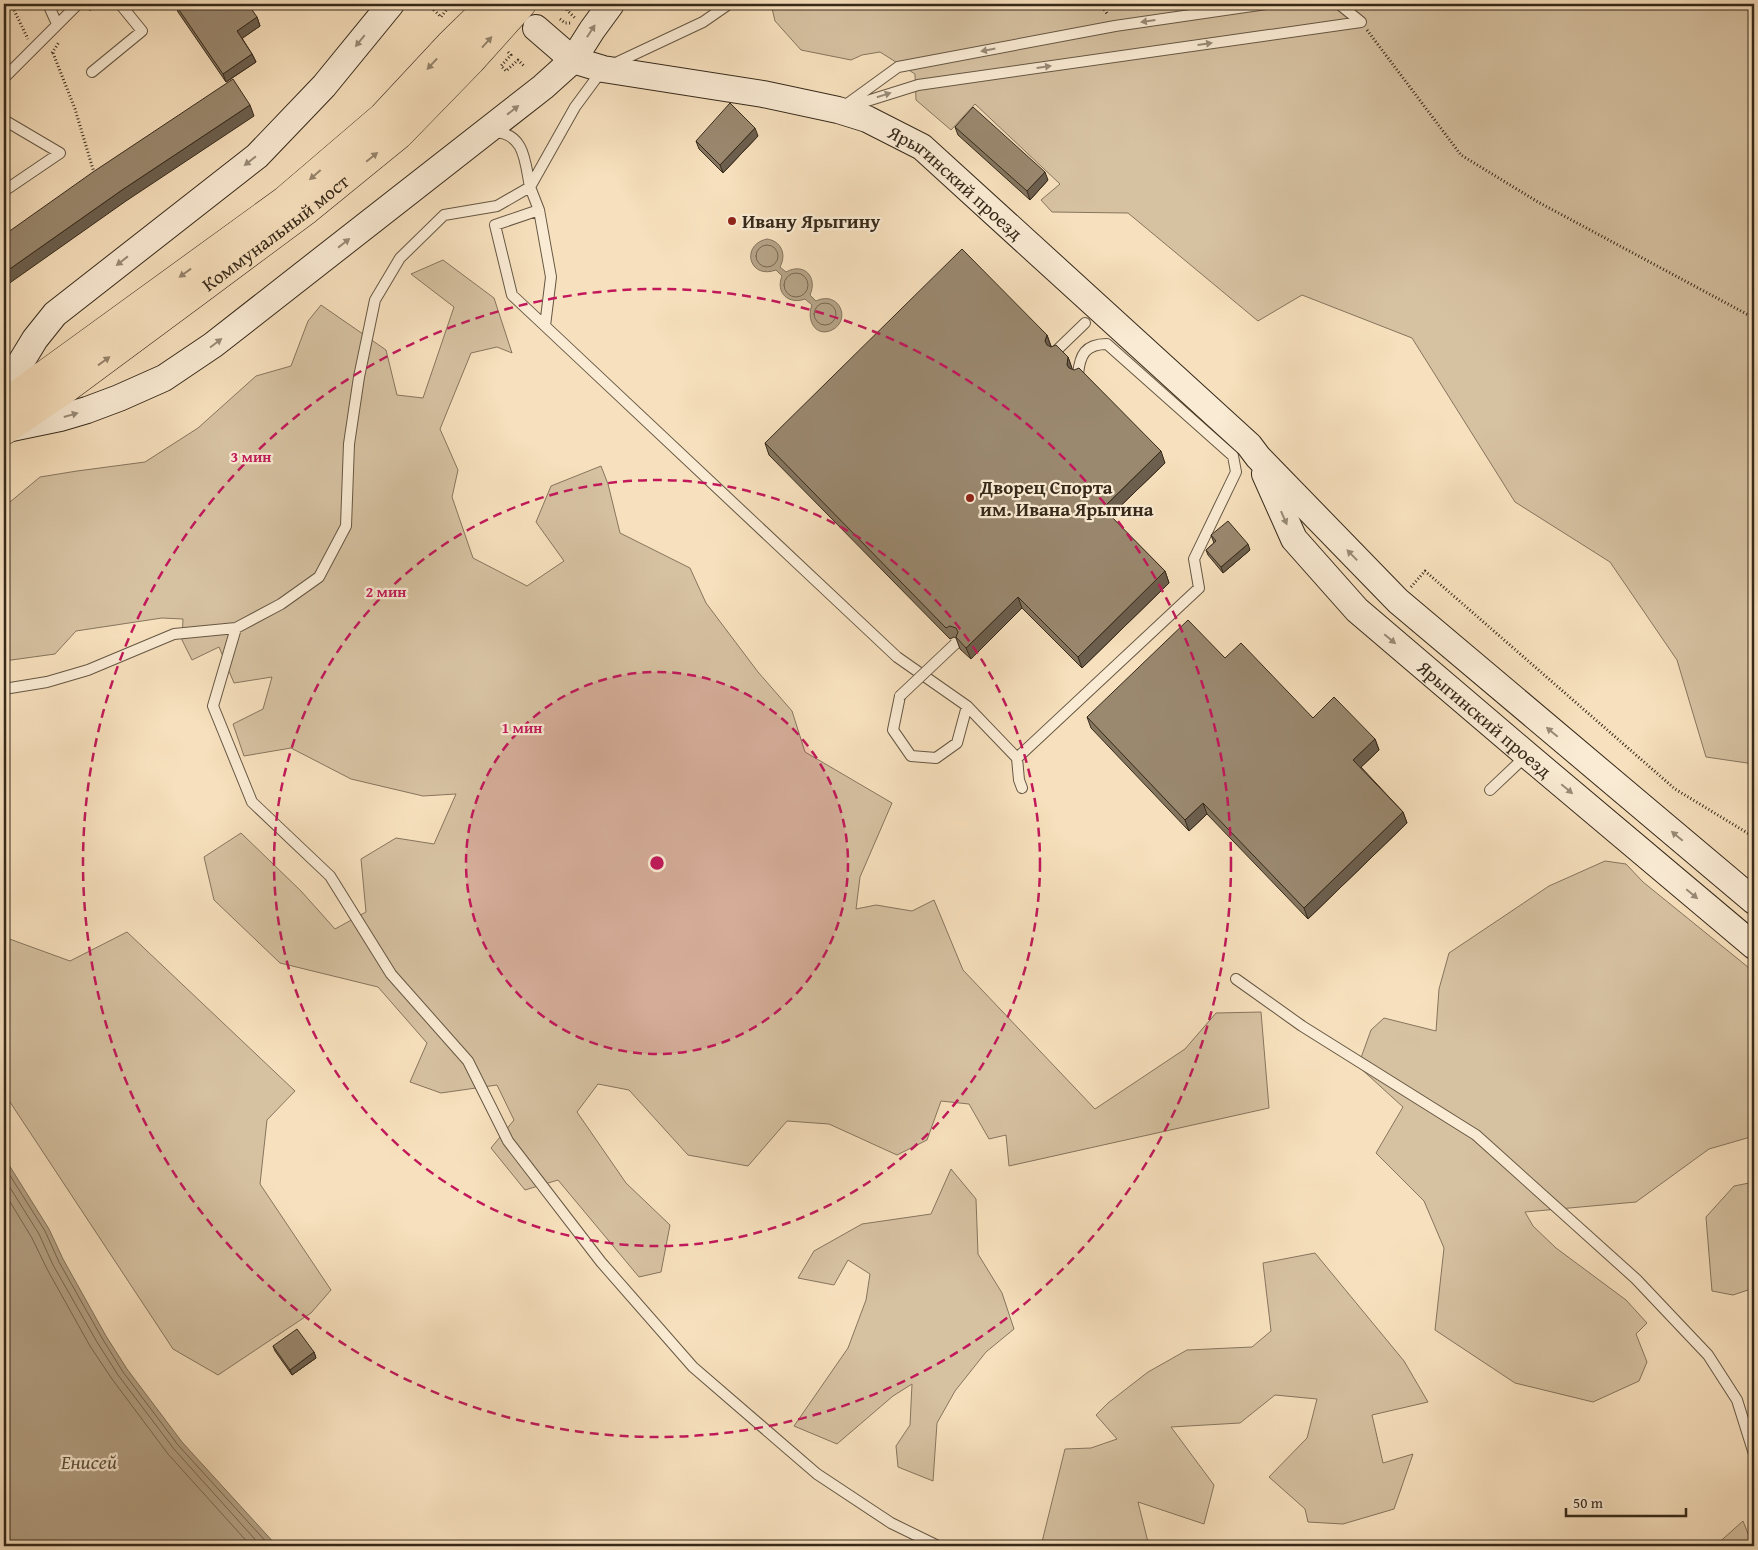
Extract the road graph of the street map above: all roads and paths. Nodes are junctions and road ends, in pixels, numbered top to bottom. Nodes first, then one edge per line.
1 (48, 4) edge
2 (78, 4) edge
3 (120, 4) edge
4 (390, 4) edge
5 (438, 4) edge
6 (491, 4) edge
7 (522, 4) edge
8 (572, 4) edge
9 (611, 4) edge
10 (729, 4) edge
11 (1266, 4) edge
12 (1339, 4) edge
13 (458, 10) dead end
14 (572, 15) dead end
15 (1361, 22) junction
16 (56, 24) junction
17 (536, 28) dead end
18 (53, 53) dead end
19 (511, 55) dead end
20 (573, 60) junction
21 (525, 67) dead end
22 (603, 68) junction
23 (92, 72) dead end
24 (4, 78) edge
25 (838, 110) junction
26 (4, 120) edge
27 (485, 132) junction
28 (97, 184) edge
29 (530, 187) junction
30 (4, 191) edge
31 (539, 210) junction
32 (1754, 318) edge
33 (1085, 323) dead end
34 (545, 326) junction
35 (1056, 352) edge
36 (1078, 374) edge
37 (4, 390) edge
38 (5, 421) edge
39 (1258, 457) junction
40 (1389, 593) junction
41 (1357, 610) junction
42 (236, 628) junction
43 (955, 644) edge
44 (4, 689) edge
45 (967, 706) junction
46 (1527, 755) junction
47 (1017, 758) junction
48 (1022, 788) dead end
49 (1490, 790) dead end
50 (1754, 836) edge
51 (1754, 901) edge
52 (1754, 946) edge
53 (1236, 979) dead end
54 (1754, 1454) edge
55 (938, 1546) edge

1 - 16 lane
2 - 16 lane
3 - 23 lane
4 -> 37 main road
5 - 13 path
6 -> 38 highway, Коммунальный мост
38 -> 7 highway, Коммунальный мост
8 - 14 path
20 -> 9 main road
10 - 22 lane
11 -> 25 lane
12 - 15 lane
25 -> 15 lane
15 - 32 path
16 - 24 lane
17 - 20 main road
18 - 28 path
19 - 21 path
20 - 22 main road, Ярыгинский проезд
27 -> 20 main road
22 - 25 main road, Ярыгинский проезд
22 - 29 lane
25 - 39 main road, Ярыгинский проезд
26 - 30 lane
27 - 29 lane
38 -> 27 main road
29 - 31 lane
29 - 42 lane
31 - 34 lane
31 - 34 lane
33 - 35 lane
34 - 45 lane
36 - 47 lane
40 -> 39 main road, Ярыгинский проезд
39 -> 41 main road, Ярыгинский проезд
40 - 41 main road
40 - 50 path
51 -> 40 main road, Ярыгинский проезд
41 -> 46 main road, Ярыгинский проезд
42 - 44 lane
42 - 55 lane
43 - 45 lane, bridge
45 - 47 lane
46 - 49 lane
46 -> 52 main road, Ярыгинский проезд
47 - 48 lane
53 - 54 lane

